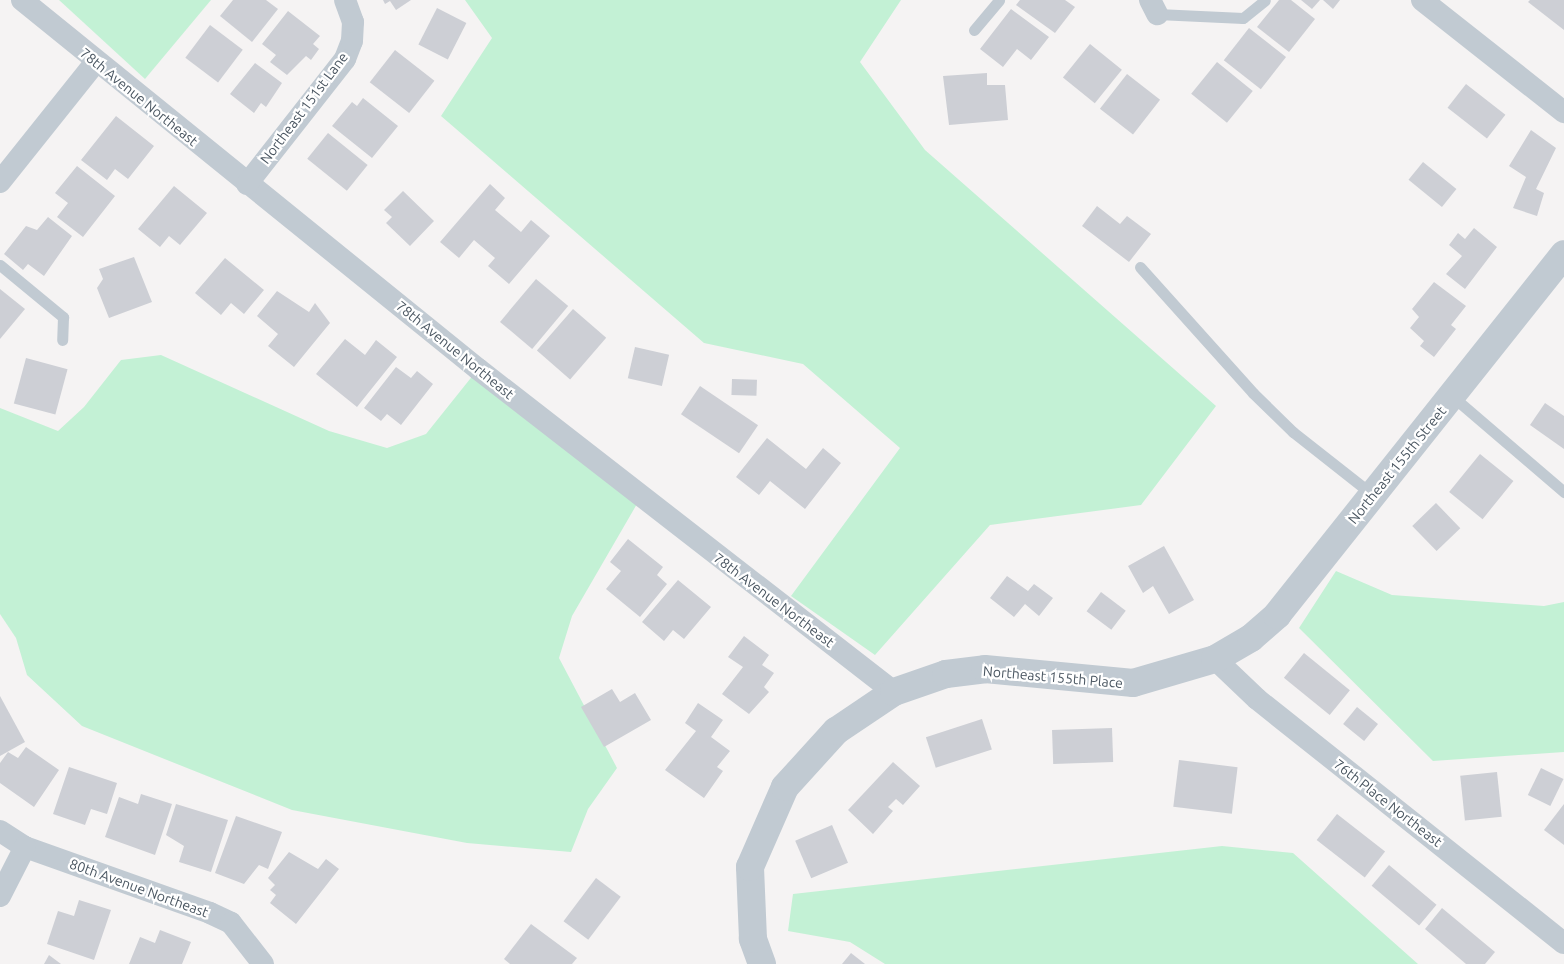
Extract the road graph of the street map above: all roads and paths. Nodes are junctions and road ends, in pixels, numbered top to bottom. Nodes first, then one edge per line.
1 (22, 0) edge
2 (346, 0) edge
3 (999, 0) edge
4 (1265, 0) edge
5 (1422, 0) edge
6 (1154, 7) edge
7 (974, 30) dead end
8 (95, 63) junction
9 (1564, 112) edge
10 (0, 182) edge
11 (247, 184) junction
12 (1564, 254) edge
13 (0, 265) edge
14 (1140, 266) dead end
15 (62, 340) dead end
16 (1452, 396) junction
17 (1564, 492) edge
18 (1373, 495) junction
19 (1215, 659) junction
20 (894, 692) junction
21 (0, 831) edge
22 (25, 846) junction
23 (0, 896) edge
24 (1564, 943) edge
25 (263, 964) edge
26 (762, 964) edge

1 - 8 street, 78th Avenue Northeast
2 - 11 street, Northeast 151st Lane
3 - 7 lane
4 - 6 lane
5 - 9 street
8 - 10 street
8 - 11 street, 78th Avenue Northeast
11 - 20 street, 78th Avenue Northeast
12 - 16 street, Northeast 155th Street
13 - 15 lane
14 - 18 lane
16 - 17 lane
16 - 18 street, Northeast 155th Street
18 - 19 street, Northeast 155th Street
19 - 20 street, Northeast 155th Place
19 - 24 street, 76th Place Northeast
20 - 26 street, Northeast 155th Place
21 - 22 street, 80th Avenue Northeast
22 - 23 street
22 - 25 street, 80th Avenue Northeast

